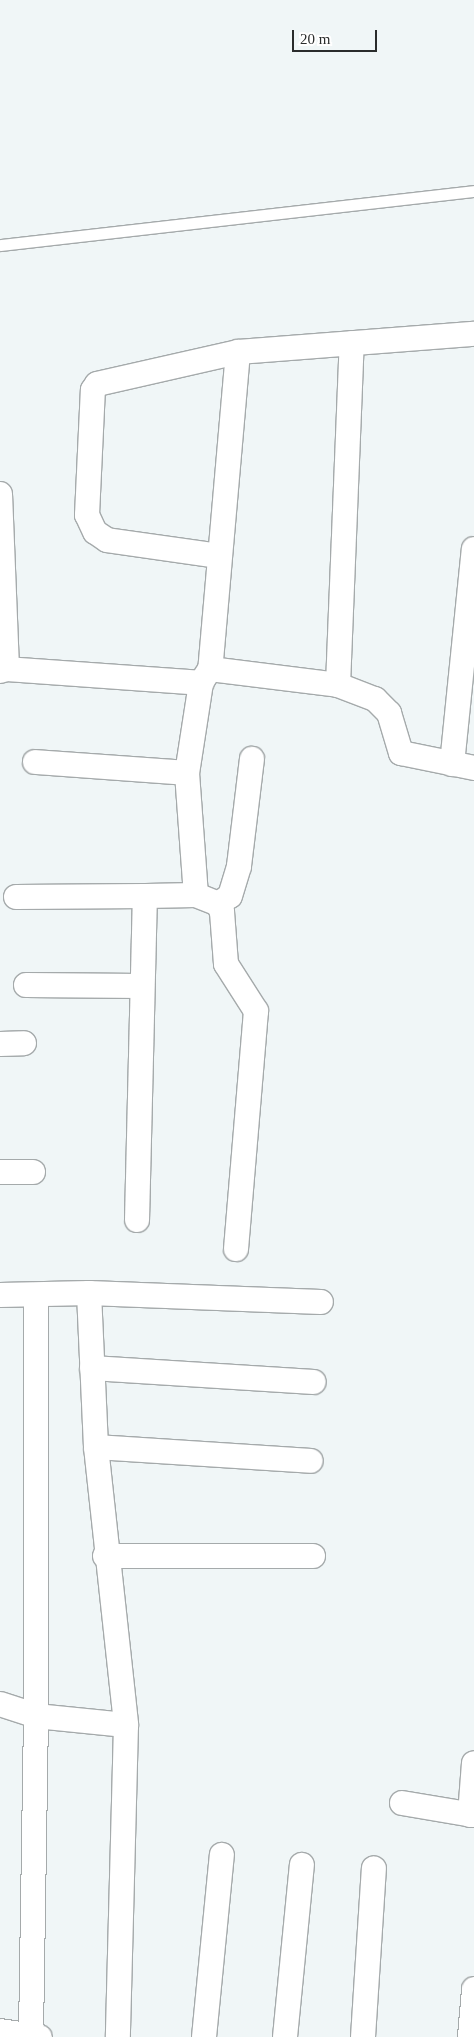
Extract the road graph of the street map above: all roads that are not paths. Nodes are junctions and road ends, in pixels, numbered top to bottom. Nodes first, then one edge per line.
1 (474, 191) edge
2 (0, 245) edge
3 (474, 334) edge
4 (352, 343) junction
5 (238, 352) junction
6 (0, 494) edge
7 (474, 549) edge
8 (219, 556) junction
9 (4, 670) edge
10 (206, 676) junction
11 (338, 685) junction
12 (252, 759) dead end
13 (35, 762) dead end
14 (463, 766) edge
15 (186, 773) junction
16 (196, 895) junction
17 (144, 896) junction
18 (16, 897) dead end
19 (218, 904) junction
20 (26, 985) dead end
21 (142, 986) junction
22 (24, 1043) dead end
23 (0, 1044) edge
24 (0, 1172) edge
25 (33, 1172) dead end
26 (137, 1220) dead end
27 (236, 1249) dead end
28 (89, 1293) junction
29 (0, 1295) edge
30 (36, 1295) junction
31 (321, 1302) dead end
32 (92, 1368) junction
33 (314, 1382) dead end
34 (96, 1447) junction
35 (311, 1460) dead end
36 (105, 1556) junction
37 (313, 1556) dead end
38 (0, 1704) edge
39 (36, 1716) junction
40 (126, 1725) junction
41 (474, 1763) edge
42 (402, 1803) dead end
43 (472, 1815) edge
44 (222, 1855) dead end
45 (302, 1865) dead end
46 (374, 1868) dead end
47 (474, 1989) edge
48 (0, 2031) edge
49 (36, 2036) edge
50 (118, 2037) edge
51 (204, 2037) edge
52 (285, 2037) edge
53 (363, 2037) edge
54 (470, 2037) edge

1 - 2 lane
3 - 4 street
4 - 5 street
4 - 11 street
5 - 8 street
5 - 8 street
6 - 9 street
7 - 14 street
8 - 10 street
9 - 10 street
10 - 11 street
10 - 15 street
11 - 14 street
12 - 19 street
13 - 15 street
15 - 16 street
16 - 17 street
16 - 19 street
17 - 18 street
17 - 21 street
19 - 27 street
20 - 21 street
21 - 26 street
22 - 23 street
24 - 25 street
28 - 30 street
28 - 31 street
28 - 32 street
29 - 30 street
30 - 39 street
32 - 33 street
32 - 34 street
34 - 35 street
34 - 36 street
36 - 37 street
36 - 40 street
38 - 39 street
39 - 40 street
39 - 49 street
40 - 50 street
41 - 43 street
42 - 43 street
44 - 51 street
45 - 52 street
46 - 53 street
47 - 54 street
48 - 49 street

